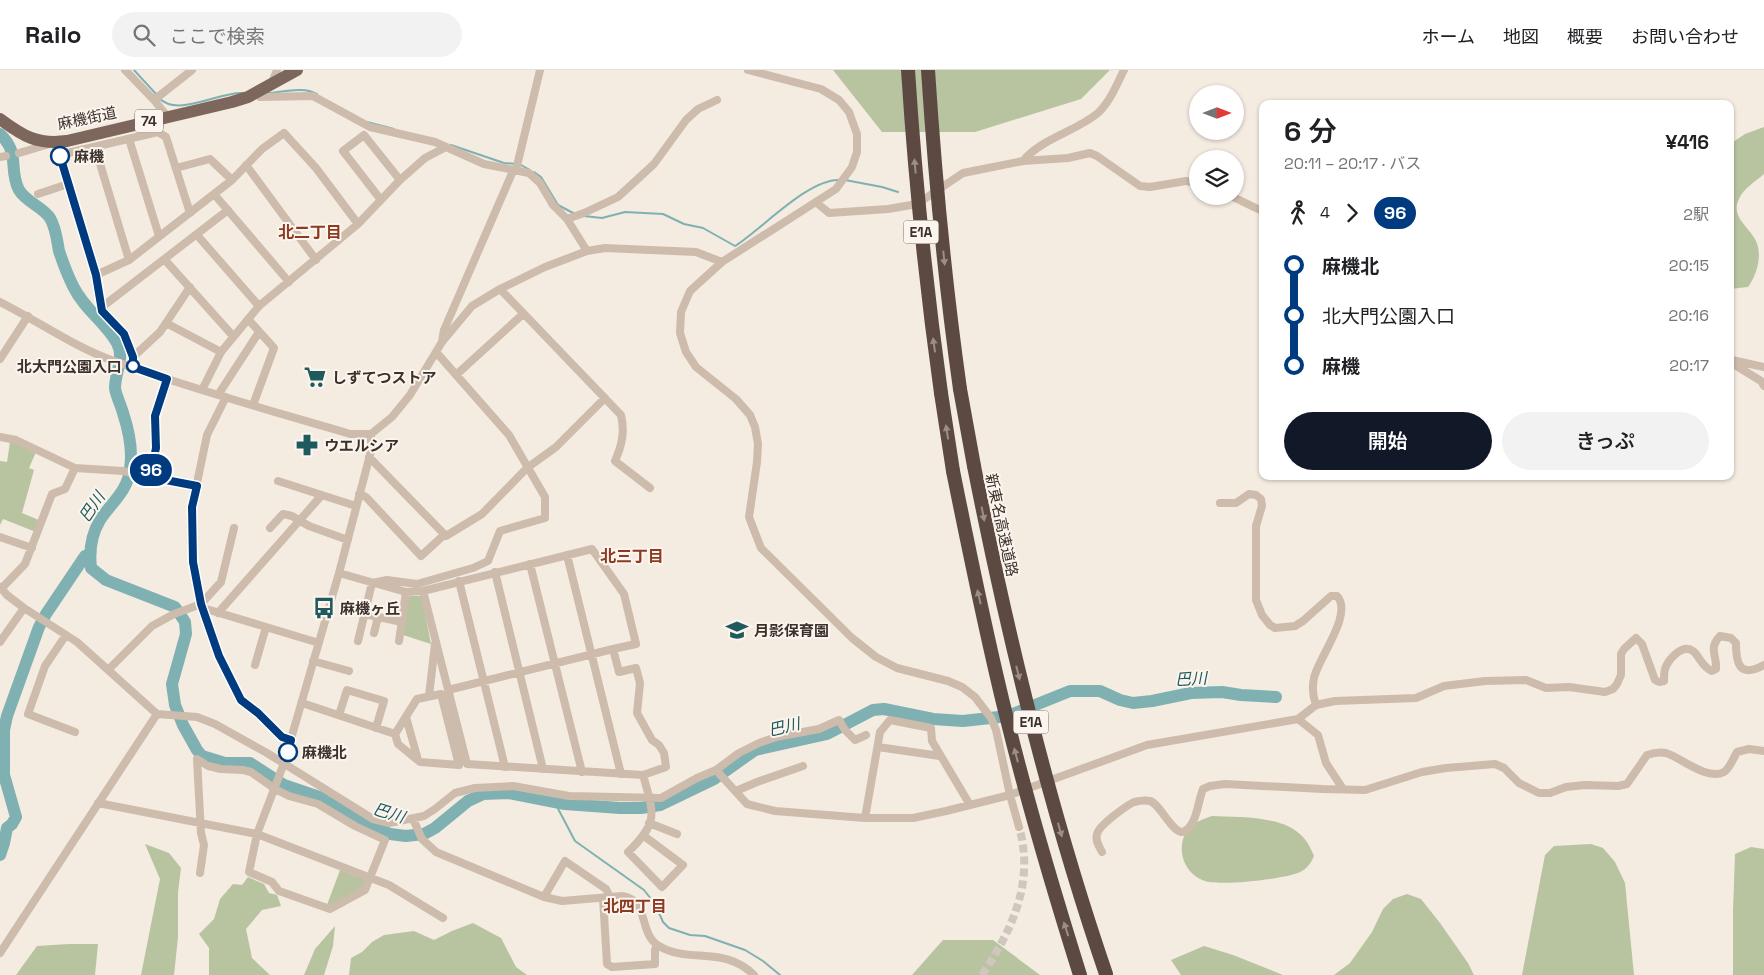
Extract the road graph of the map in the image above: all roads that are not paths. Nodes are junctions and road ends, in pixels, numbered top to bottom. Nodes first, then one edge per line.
1 (125, 70) edge
2 (192, 70) edge
3 (277, 70) edge
4 (297, 70) edge
5 (540, 70) edge
6 (748, 70) edge
7 (908, 70) edge
8 (928, 70) edge
9 (1124, 70) edge
10 (272, 83) junction
11 (260, 97) dead end
12 (154, 100) junction
13 (718, 100) dead end
14 (167, 116) junction
15 (0, 118) edge
16 (128, 139) junction
17 (56, 142) junction
18 (95, 147) junction
19 (446, 147) junction
20 (19, 153) dead end
21 (59, 155) junction
22 (1023, 161) junction
23 (246, 166) junction
24 (515, 167) junction
25 (176, 168) junction
26 (232, 180) junction
27 (400, 180) junction
28 (1189, 182) edge
29 (68, 184) junction
30 (38, 194) dead end
31 (214, 194) junction
32 (381, 200) junction
33 (1244, 202) edge
34 (817, 203) junction
35 (228, 210) junction
36 (1259, 210) edge
37 (190, 212) junction
38 (567, 220) junction
39 (358, 224) junction
40 (197, 235) junction
41 (159, 236) junction
42 (587, 251) junction
43 (129, 260) junction
44 (166, 260) junction
45 (316, 260) junction
46 (722, 262) junction
47 (96, 275) junction
48 (289, 282) junction
49 (190, 287) junction
50 (500, 289) junction
51 (0, 302) edge
52 (259, 306) junction
53 (102, 307) junction
54 (524, 314) junction
55 (28, 316) junction
56 (248, 319) junction
57 (166, 323) junction
58 (259, 332) junction
59 (233, 336) junction
60 (442, 342) junction
61 (221, 352) junction
62 (436, 352) junction
63 (133, 357) junction
64 (0, 359) edge
65 (1734, 362) edge
66 (1734, 364) edge
67 (131, 366) junction
68 (1764, 367) edge
69 (456, 375) junction
70 (167, 379) junction
71 (1764, 386) edge
72 (202, 390) junction
73 (222, 396) junction
74 (605, 398) junction
75 (253, 405) junction
76 (371, 434) junction
77 (0, 437) edge
78 (369, 457) junction
79 (75, 468) junction
80 (527, 468) junction
81 (150, 477) junction
82 (278, 481) dead end
83 (197, 486) junction
84 (650, 488) dead end
85 (359, 494) junction
86 (321, 496) junction
87 (1220, 503) dead end
88 (356, 506) junction
89 (300, 522) junction
90 (234, 528) dead end
91 (270, 528) dead end
92 (445, 534) junction
93 (0, 537) edge
94 (348, 540) junction
95 (32, 548) junction
96 (567, 555) junction
97 (530, 564) junction
98 (495, 572) junction
99 (339, 573) junction
100 (460, 581) junction
101 (372, 583) junction
102 (1, 588) edge
103 (423, 591) junction
104 (406, 592) junction
105 (202, 606) junction
106 (24, 608) junction
107 (218, 612) junction
108 (402, 622) junction
109 (266, 627) junction
110 (374, 634) dead end
111 (66, 635) junction
112 (399, 640) dead end
113 (435, 640) junction
114 (358, 641) dead end
115 (0, 642) edge
116 (318, 643) junction
117 (613, 649) junction
118 (592, 655) junction
119 (313, 661) junction
120 (555, 664) junction
121 (255, 665) dead end
122 (1764, 665) edge
123 (108, 670) junction
124 (349, 671) dead end
125 (520, 672) junction
126 (484, 681) junction
127 (448, 690) junction
128 (429, 696) junction
129 (302, 703) junction
130 (1316, 705) junction
131 (156, 714) junction
132 (339, 715) junction
133 (406, 717) junction
134 (1298, 719) junction
135 (376, 728) junction
136 (75, 732) dead end
137 (395, 734) junction
138 (866, 735) dead end
139 (291, 740) junction
140 (878, 746) junction
141 (1764, 751) edge
142 (940, 756) junction
143 (418, 760) junction
144 (284, 763) junction
145 (803, 766) dead end
146 (505, 767) junction
147 (544, 769) junction
148 (582, 772) junction
149 (720, 773) junction
150 (621, 774) junction
151 (643, 775) junction
152 (275, 789) junction
153 (1343, 789) junction
154 (736, 791) junction
155 (1010, 795) junction
156 (650, 800) junction
157 (98, 803) junction
158 (970, 805) junction
159 (865, 818) junction
160 (413, 819) junction
161 (200, 823) junction
162 (649, 823) junction
163 (1019, 827) tunnel mouth
164 (257, 834) junction
165 (677, 834) dead end
166 (644, 836) junction
167 (1102, 852) dead end
168 (200, 873) dead end
169 (370, 877) junction
170 (544, 898) junction
171 (606, 898) junction
172 (444, 918) dead end
173 (657, 945) junction
174 (0, 953) edge
175 (1106, 974) edge
176 (754, 975) edge
177 (1080, 975) edge

1 - 12 street
2 - 12 street
3 - 10 street
4 - 10 main road, 麻機街道 / 74
5 - 24 street
6 - 34 street
177 -> 7 highway, E1A, bridge
8 -> 175 highway, 新東名高速道路 / E1A, bridge
9 - 22 street
10 - 14 main road, 麻機街道 / 74
11 - 19 street
12 - 14 street
13 - 38 street
14 - 17 main road, 麻機街道 / 74
15 - 17 main road, 麻機街道 / 74
16 - 18 street
16 - 25 street
16 - 41 street
17 - 20 street
17 - 21 street
18 - 21 street
18 - 43 street
19 - 24 street
19 - 27 street
21 - 29 street
22 - 28 street
22 - 34 street
23 - 26 street
23 - 39 street
23 - 45 street
24 - 38 street
24 - 60 street
25 - 26 street
25 - 37 street
26 - 31 street
27 - 32 street
27 - 32 street
29 - 30 street
29 - 47 street
31 - 35 street
31 - 37 street
32 - 39 street
33 - 36 street
34 - 46 street
35 - 40 street
35 - 48 street
37 - 41 street
38 - 42 street
39 - 45 street
40 - 44 street
40 - 52 street
41 - 43 street
42 - 46 street
42 - 50 street
43 - 47 street
44 - 49 street
44 - 53 street
45 - 48 street
46 - 155 street
47 - 53 street
48 - 52 street
49 - 57 street
49 - 59 street
50 - 54 street
50 - 60 street
51 - 55 street
52 - 56 street
53 - 63 street
54 - 69 street
54 - 74 street
55 - 64 street
55 - 67 street
56 - 58 street
56 - 59 street
57 - 61 street
57 - 63 street
58 - 73 street
58 - 75 street
59 - 61 street
60 - 62 street
61 - 72 street
62 - 69 street
62 - 76 street
63 - 67 street
65 - 68 street
66 - 71 street
67 - 70 street
69 - 80 street
70 - 72 street
70 - 81 street
72 - 73 street
73 - 75 street
73 - 83 street
74 - 80 street
74 - 84 street
75 - 76 street
76 - 78 street
77 - 79 street
78 - 85 street
78 - 92 street
79 - 81 street
79 - 95 street
80 - 92 street
80 - 101 street
81 - 83 street
82 - 86 street
83 - 105 street
85 - 88 street
85 - 92 street
86 - 88 street
86 - 89 street
87 - 130 street
88 - 94 street
89 - 91 street
89 - 94 street
89 - 107 street
90 - 105 street
93 - 95 street
94 - 99 street
95 - 102 street
96 - 97 street
96 - 117 street
96 - 118 street
97 - 98 street
97 - 120 street
98 - 100 street
98 - 125 street
99 - 101 street
99 - 116 street
100 - 103 street
100 - 126 street
101 - 104 street
101 - 114 street
102 - 106 street
103 - 104 street
103 - 113 street
104 - 108 street
105 - 107 street
105 - 123 street
105 - 139 street
106 - 111 street
106 - 115 street
107 - 109 street
108 - 110 street
108 - 112 street
109 - 116 street
109 - 121 street
111 - 123 street
111 - 136 street
113 - 127 street
113 - 128 street
116 - 119 street
117 - 118 street
117 - 151 street
118 - 120 street
118 - 150 street
119 - 124 street
119 - 129 street
120 - 125 street
120 - 148 street
122 - 130 street
123 - 131 street
125 - 126 street
125 - 147 street
126 - 127 street
126 - 146 street
127 - 146 street
128 - 133 street
128 - 143 street
129 - 132 street
129 - 139 street
130 - 134 street
131 - 144 street
131 - 157 street
132 - 135 street
132 - 135 street
133 - 137 street
133 - 143 street
134 - 153 street
134 - 155 street
135 - 137 street
137 - 143 street
138 - 149 street
139 - 144 street
140 - 142 street
140 - 142 street
140 - 159 street
141 - 153 street
142 - 158 street
144 - 152 street
144 - 160 street
145 - 154 street
146 - 147 street
147 - 148 street
148 - 150 street
149 - 154 street
149 - 156 street
150 - 151 street
151 - 156 street
152 - 161 street
152 - 164 street
152 - 169 street
153 - 167 street
154 - 159 street
155 - 158 street
155 - 163 street
156 - 160 street
156 - 162 street
157 - 161 street
157 - 174 street
158 - 159 street
160 - 170 street
161 - 164 street
161 - 168 street
162 - 165 street
162 - 166 street
164 - 169 street
164 - 169 street
166 - 166 street
169 - 172 street
170 - 171 street
170 - 171 street
171 - 173 street
171 - 173 street
173 - 176 street

